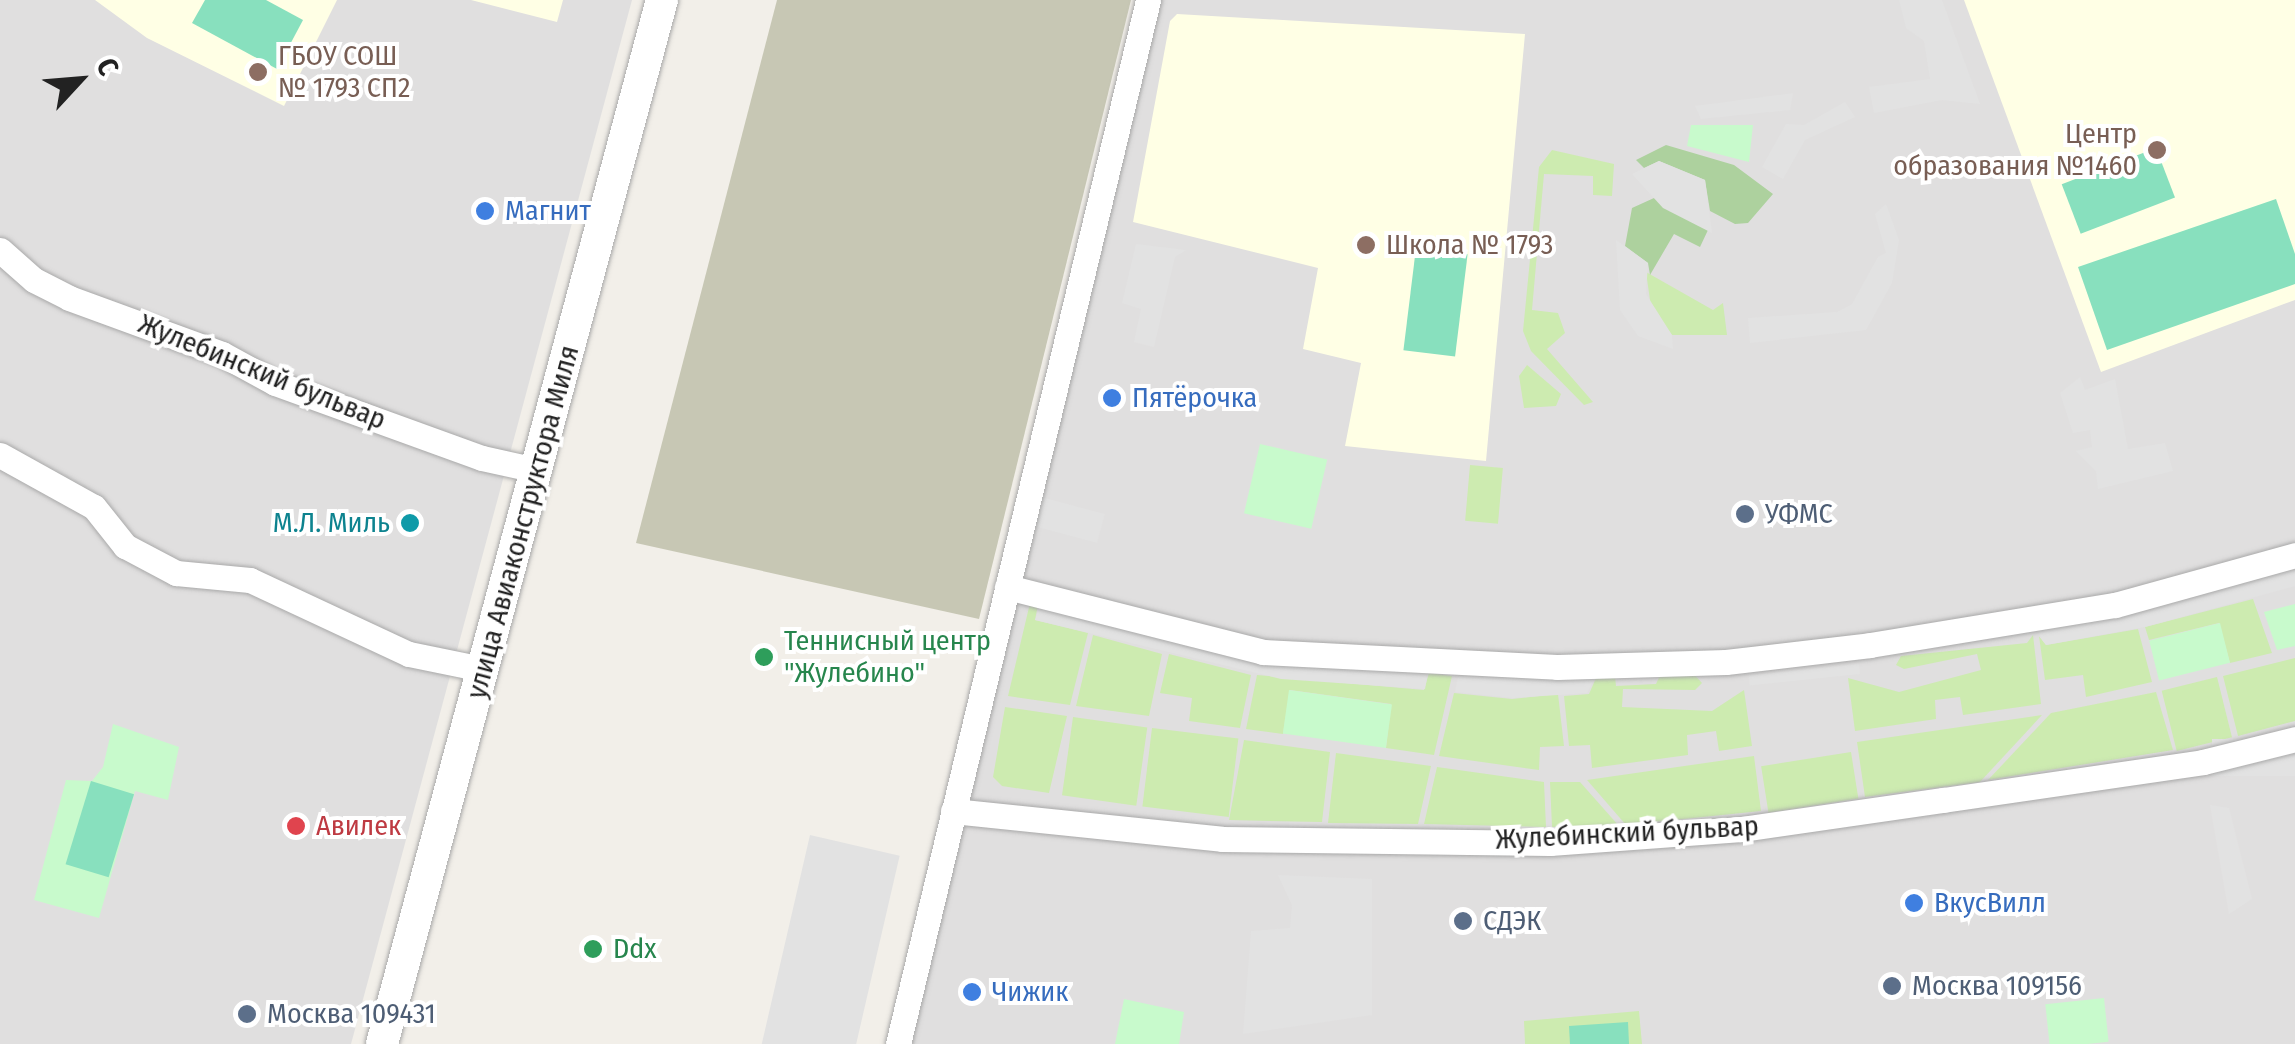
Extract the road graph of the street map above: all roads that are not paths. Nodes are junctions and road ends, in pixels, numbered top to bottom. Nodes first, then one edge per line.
1 (662, 0) edge
2 (1148, 0) edge
3 (0, 250) edge
4 (0, 454) edge
5 (536, 470) junction
6 (2295, 555) edge
7 (1007, 587) junction
8 (484, 668) junction
9 (2295, 739) edge
10 (954, 812) junction
11 (382, 1044) edge
12 (898, 1044) edge

1 - 5 street, улица Авиаконструктора Миля
2 - 7 street
3 - 5 street, Жулебинский бульвар
4 - 8 street
5 - 8 street, улица Авиаконструктора Миля
6 - 7 street
7 - 10 street
8 - 11 street, улица Авиаконструктора Миля
9 - 10 street, Жулебинский бульвар
10 - 12 street

